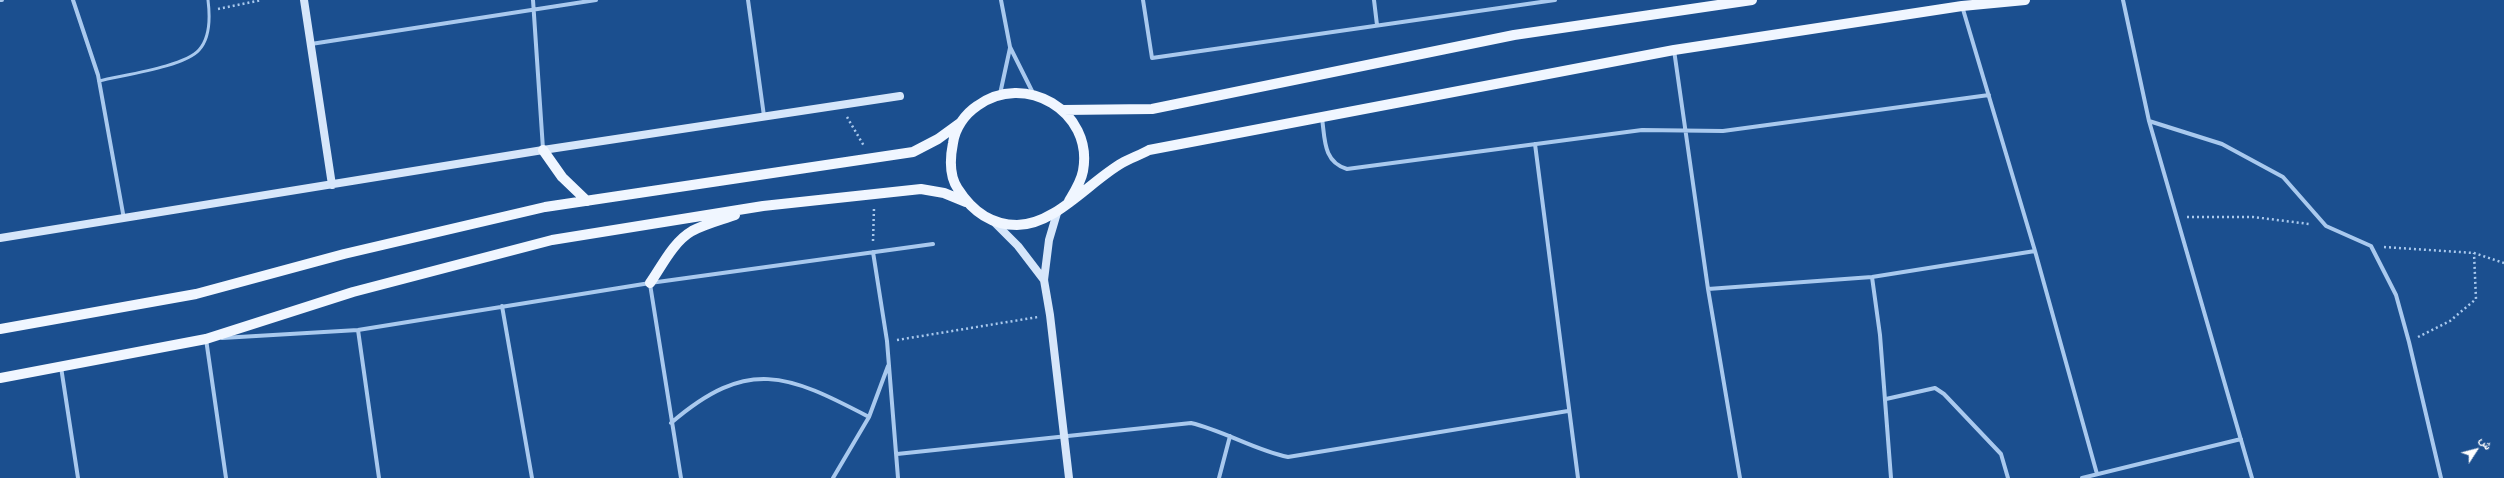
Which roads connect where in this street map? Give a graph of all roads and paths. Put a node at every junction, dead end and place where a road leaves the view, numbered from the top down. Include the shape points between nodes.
1 (73, 0) edge
2 (208, 0) edge
3 (262, 0) edge
4 (304, 0) edge
5 (533, 0) edge
6 (596, 0) edge
7 (748, 0) edge
8 (1001, 0) edge
9 (1143, 0) edge
10 (1374, 0) edge
11 (1519, 0) edge
12 (1555, 0) edge
13 (1752, 0) edge
14 (2025, 0) edge
15 (2123, 0) edge
16 (1520, 5) junction
17 (1962, 6) junction
18 (535, 9) junction
19 (210, 11) junction
20 (1377, 25) junction
21 (310, 44) junction
22 (1010, 47) junction
23 (1674, 50) junction
24 (99, 81) junction
25 (1000, 94) junction
26 (1033, 94) junction
27 (1989, 95) junction
28 (900, 96) dead end
29 (840, 105) junction
30 (1063, 110) junction
31 (764, 116) junction
32 (1322, 116) junction
33 (2149, 121) junction
34 (960, 123) junction
35 (1686, 131) junction
36 (1535, 144) junction
37 (543, 150) junction
38 (872, 158) junction
39 (332, 185) junction
40 (874, 195) junction
41 (587, 201) junction
42 (1069, 201) junction
43 (966, 202) junction
44 (763, 206) junction
45 (1057, 212) junction
46 (2178, 216) junction
47 (124, 219) junction
48 (993, 221) junction
49 (2326, 226) junction
50 (0, 238) edge
51 (933, 244) dead end
52 (2371, 246) junction
53 (2035, 251) junction
54 (873, 252) junction
55 (2474, 254) junction
56 (2504, 264) edge
57 (1872, 277) junction
58 (1044, 280) junction
59 (650, 283) junction
60 (1708, 289) junction
61 (502, 306) junction
62 (1050, 315) junction
63 (0, 328) edge
64 (358, 330) junction
65 (206, 339) junction
66 (887, 342) junction
67 (2409, 342) junction
68 (889, 364) junction
69 (61, 367) junction
70 (0, 378) edge
71 (1886, 399) junction
72 (1568, 411) junction
73 (869, 417) junction
74 (671, 424) junction
75 (1230, 436) junction
76 (1064, 437) junction
77 (2241, 440) junction
78 (897, 454) junction
79 (2097, 474) junction
80 (78, 478) edge
81 (226, 478) edge
82 (379, 478) edge
83 (532, 478) edge
84 (681, 478) edge
85 (832, 478) edge
86 (898, 478) edge
87 (1069, 478) edge
88 (1219, 478) edge
89 (1578, 478) edge
90 (1740, 478) edge
91 (1891, 478) edge
92 (2008, 478) edge
93 (2082, 478) edge
94 (2252, 478) edge
95 (2441, 478) edge

1 - 24 street
2 - 19 lane
3 - 19 path
4 - 21 street
5 - 18 street
6 - 18 street
7 - 31 street
8 - 22 street
9 - 20 street via 1152,58
10 - 20 street
11 - 16 street
12 - 16 street
13 - 30 main road via 1514,35 1152,109
14 - 17 main road
15 - 33 street
16 - 20 street
17 - 23 main road
17 - 27 street
18 - 21 street
18 - 37 street
19 - 24 lane via 208,32 199,50 181,62
21 - 39 street
22 - 25 street
22 - 26 street
23 - 32 main road
23 - 35 street
24 - 47 street
25 - 26 main road
25 - 34 main road via 984,100
26 - 30 main road via 1049,100
27 - 35 street via 1723,131
27 - 53 street
28 - 29 street
29 - 31 street
29 - 38 path
30 - 42 main road via 1076,127 1084,154 1083,171 1078,187
31 - 37 street
32 - 36 street via 1328,153 1335,164 1347,169
32 - 42 main road via 1149,150 1122,164
33 - 46 street
33 - 49 street via 2222,144 2283,177
34 - 38 main road via 938,139 913,152
34 - 43 main road via 950,155 957,187
35 - 36 street via 1657,129
35 - 60 street
36 - 72 street
37 - 39 street
37 - 41 main road via 562,177
38 - 41 main road
39 - 47 street
40 - 43 main road via 921,189 944,193
40 - 44 main road
40 - 54 path
41 - 63 main road via 545,207 344,254 196,294
42 - 45 main road
43 - 48 main road via 978,213
44 - 59 main road via 685,235
44 - 65 main road via 552,240 353,292
45 - 48 main road via 1042,221 1026,225
45 - 58 street via 1049,240
46 - 49 path via 2253,217
46 - 77 street
47 - 50 street
48 - 58 street via 1018,246
49 - 52 street
51 - 54 street
52 - 55 path
52 - 67 street via 2396,295
53 - 57 street
53 - 79 street
54 - 59 street
54 - 66 street
55 - 56 path
55 - 67 path via 2476,299 2450,321
57 - 60 street
57 - 71 street
58 - 62 street
59 - 61 street
59 - 74 street
60 - 90 street
61 - 64 street
61 - 83 street
62 - 66 path
62 - 76 street
64 - 65 street
64 - 82 street
65 - 69 main road
65 - 81 street
66 - 68 street
67 - 95 street
68 - 73 street
68 - 78 street
69 - 70 main road
69 - 80 street
71 - 91 street
71 - 92 street via 1935,388 1944,394 2001,454
72 - 75 street via 1288,457 1269,453
72 - 89 street
73 - 74 street via 807,386 778,379 752,380 729,385 699,401
73 - 85 street
74 - 84 street
75 - 76 street via 1210,427 1191,423
75 - 88 street
76 - 78 street
76 - 87 street
77 - 79 street
77 - 94 street
78 - 86 street
79 - 93 street

